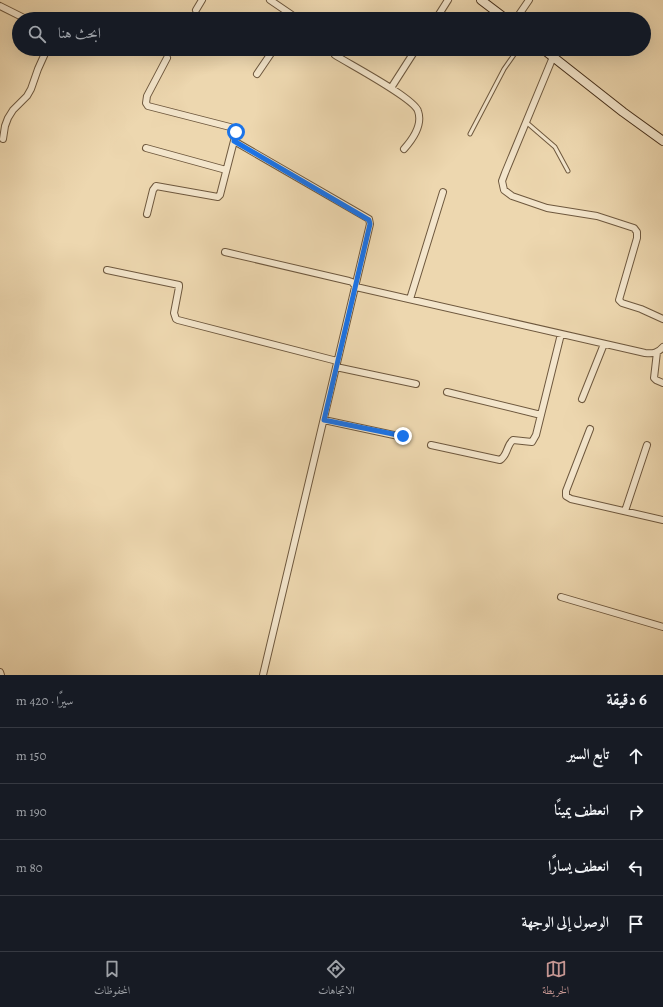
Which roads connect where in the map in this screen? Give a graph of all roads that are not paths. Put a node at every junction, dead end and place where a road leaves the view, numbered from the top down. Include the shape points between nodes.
1 (202, 0) edge
2 (271, 0) edge
3 (448, 0) edge
4 (481, 0) edge
5 (529, 0) edge
6 (0, 6) edge
7 (196, 10) dead end
8 (12, 12) edge
9 (288, 12) edge
10 (440, 12) edge
11 (497, 12) edge
12 (521, 12) edge
13 (44, 56) edge
14 (269, 56) edge
15 (337, 56) edge
16 (412, 56) edge
17 (513, 56) edge
18 (553, 57) joint
19 (167, 58) dead end
20 (257, 74) dead end
21 (391, 88) junction
22 (526, 122) junction
23 (470, 134) dead end
24 (3, 139) dead end
25 (234, 141) junction
26 (663, 141) edge
27 (146, 148) dead end
28 (404, 149) dead end
29 (226, 170) junction
30 (568, 170) dead end
31 (443, 192) dead end
32 (147, 214) dead end
33 (224, 252) dead end
34 (107, 270) dead end
35 (356, 287) junction
36 (410, 299) junction
37 (663, 319) edge
38 (561, 334) junction
39 (604, 344) junction
40 (663, 347) edge
41 (657, 352) junction
42 (337, 364) junction
43 (416, 384) dead end
44 (663, 384) edge
45 (447, 392) dead end
46 (582, 399) dead end
47 (541, 415) junction
48 (324, 420) junction
49 (590, 429) dead end
50 (403, 436) dead end
51 (431, 445) dead end
52 (647, 445) dead end
53 (625, 511) junction
54 (663, 520) edge
55 (561, 597) dead end
56 (663, 627) edge
57 (0, 672) edge
58 (1, 675) edge
59 (263, 675) edge

1 - 7 street
2 - 9 street
3 - 10 street
4 - 11 main road
5 - 12 street
6 - 8 street
13 - 24 street via 27,96 8,118
14 - 20 street
15 - 21 street
16 - 21 street
17 - 23 lane
18 - 22 street
18 - 26 main road
19 - 25 street via 147,96 148,106 233,128 236,132
21 - 28 street via 412,102 418,110 418,128
22 - 30 lane via 555,147
22 - 37 street via 503,177 504,190 512,196 547,208 597,216 634,228 637,238 619,300
25 - 29 street
25 - 35 street via 369,220
27 - 29 street
29 - 32 street via 218,197 156,186
31 - 36 street
33 - 35 street via 349,281
34 - 42 street via 179,286 174,313 178,320
35 - 36 street
35 - 42 street
36 - 38 street
38 - 39 street
38 - 47 street
39 - 41 street via 645,353
39 - 46 street
40 - 41 street
41 - 44 street via 654,378
42 - 43 street
42 - 48 street
45 - 47 street
47 - 51 street via 534,440 513,440 500,460
48 - 50 street
48 - 59 street
49 - 53 street via 566,496
52 - 53 street
53 - 54 street
55 - 56 street
57 - 58 street

